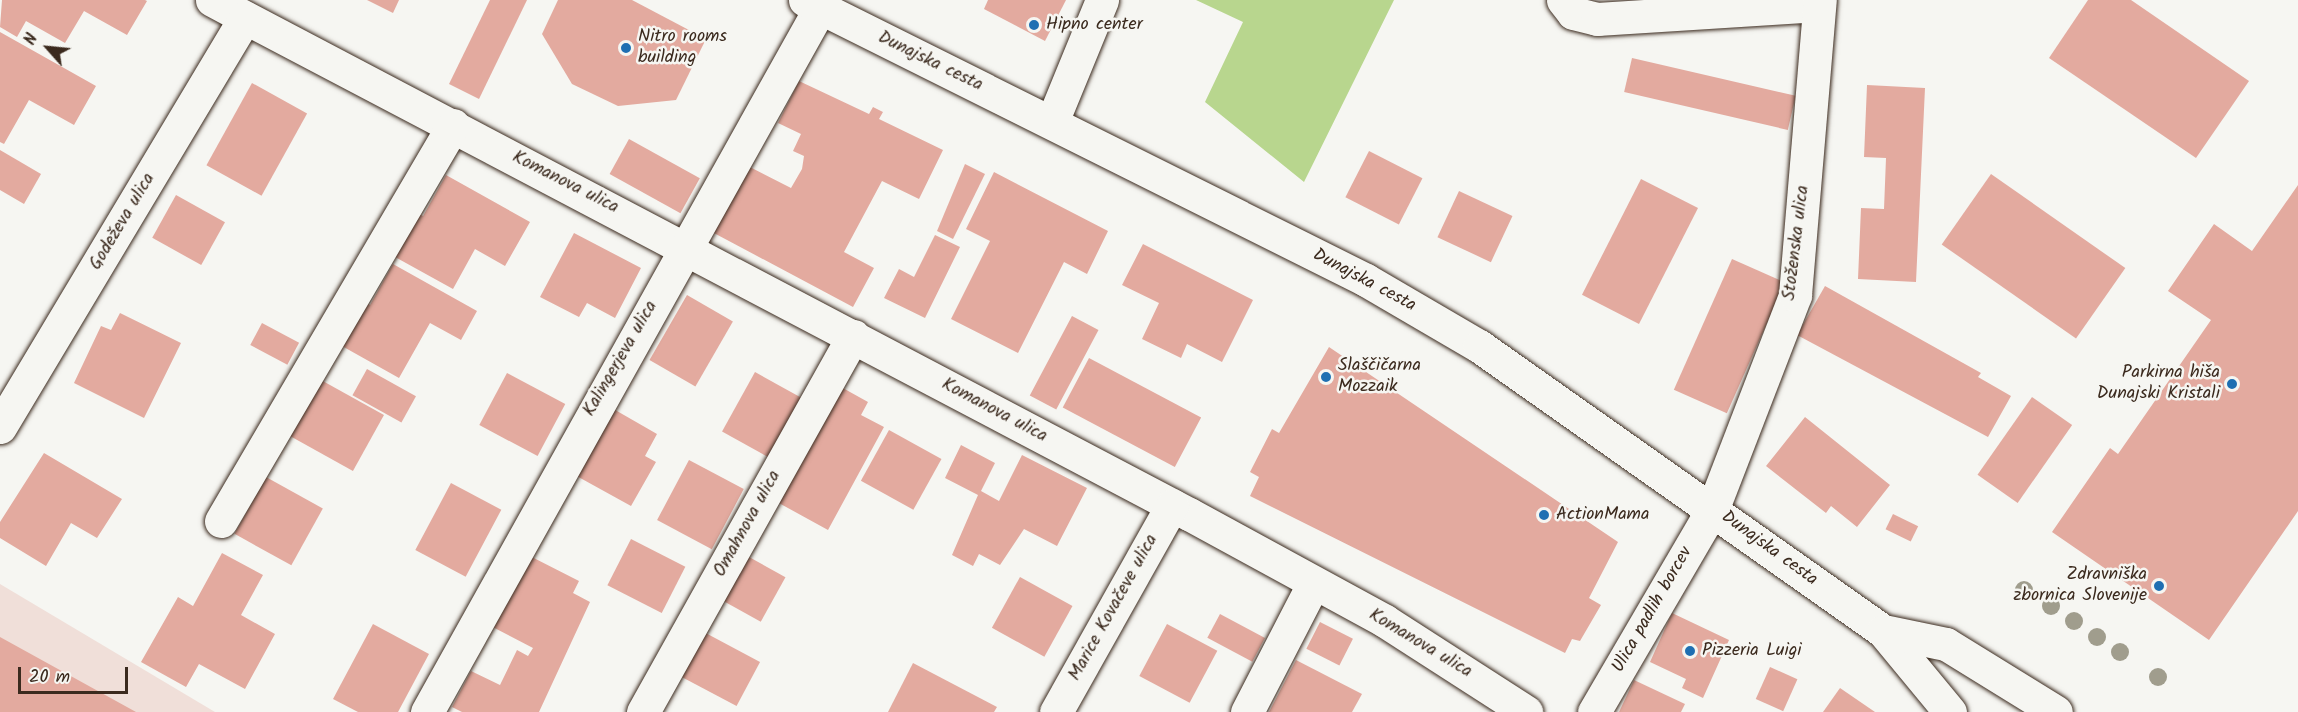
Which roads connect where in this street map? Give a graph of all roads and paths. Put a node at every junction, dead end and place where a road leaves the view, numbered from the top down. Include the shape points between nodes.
1 (212, 0) edge
2 (1102, 0) edge
3 (1563, 0) edge
4 (1819, 3) edge
5 (812, 4) edge
6 (245, 18) junction
7 (1052, 122) junction
8 (453, 125) junction
9 (686, 245) junction
10 (853, 336) junction
11 (0, 427) edge
12 (1172, 505) junction
13 (1713, 508) junction
14 (221, 521) dead end
15 (1313, 584) junction
16 (1883, 631) junction
17 (427, 712) edge
18 (643, 712) edge
19 (1056, 712) edge
20 (1247, 712) edge
21 (1526, 712) edge
22 (1594, 712) edge
23 (1950, 712) edge
24 (2056, 712) edge

1 - 6 street, Komanova ulica
2 - 7 street
3 - 4 street via 1573,13 1597,19
4 - 13 street, Stoženska ulica via 1795,295
5 - 7 street, Dunajska cesta
5 - 9 street, Kalingerjeva ulica
6 - 8 street, Komanova ulica
6 - 11 street, Godeževa ulica
7 - 13 street, Dunajska cesta via 1366,280 1479,346
8 - 9 street, Komanova ulica
8 - 14 street
9 - 10 street, Komanova ulica
9 - 17 street, Kalingerjeva ulica
10 - 12 street, Komanova ulica
10 - 18 street, Omahnova ulica
12 - 15 street, Komanova ulica
12 - 19 street, Marice Kovačeve ulica
13 - 16 street, Dunajska cesta
13 - 22 street, Ulica padlih borcev
15 - 20 street
15 - 21 street, Komanova ulica via 1385,621
16 - 23 street, Dunajska cesta
16 - 24 street, Dunajska cesta via 1946,644

